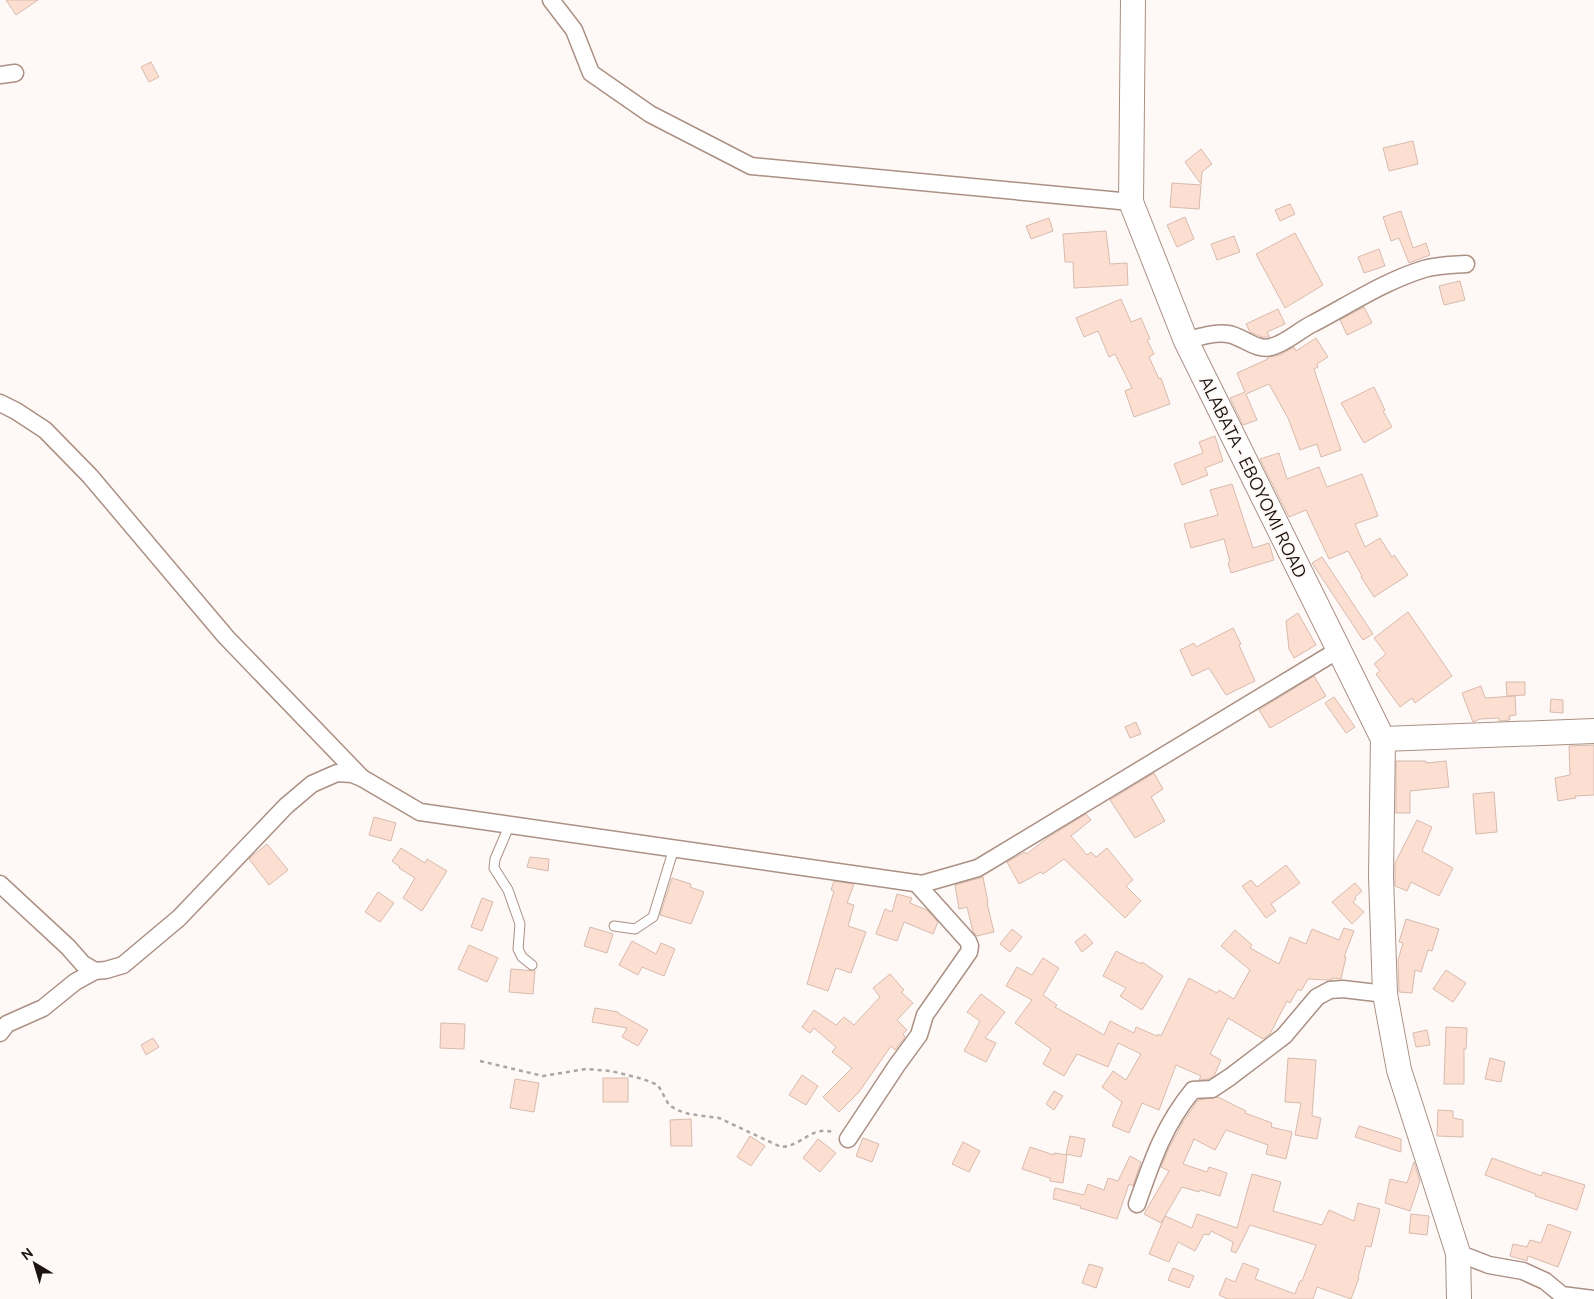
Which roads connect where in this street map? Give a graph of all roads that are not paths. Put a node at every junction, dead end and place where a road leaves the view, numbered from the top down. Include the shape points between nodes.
1 (551, 0) edge
2 (1133, 0) edge
3 (1131, 202) junction
4 (1466, 264) dead end
5 (1186, 341) junction
6 (0, 403) edge
7 (1340, 649) junction
8 (1594, 731) edge
9 (1383, 739) junction
10 (362, 778) junction
11 (510, 824) junction
12 (674, 848) junction
13 (916, 883) junction
14 (0, 884) edge
15 (614, 926) dead end
16 (532, 965) dead end
17 (95, 971) junction
18 (1385, 994) junction
19 (0, 1033) edge
20 (848, 1138) dead end
21 (1137, 1204) dead end
22 (1458, 1253) junction
23 (1459, 1299) edge
24 (1594, 1299) edge

1 - 3 street via 574,30 591,73 650,114 751,166
2 - 3 main road, ALABATA - EBOYOMI ROAD
3 - 5 main road, ALABATA - EBOYOMI ROAD
4 - 5 street via 1426,269 1396,279 1268,348 1227,333
5 - 7 main road, ALABATA - EBOYOMI ROAD
6 - 10 street via 45,430 90,476 226,637
7 - 9 main road, ALABATA - EBOYOMI ROAD
7 - 13 street via 978,868
8 - 9 main road
9 - 18 main road via 1380,876
10 - 11 street via 420,812
10 - 17 street via 337,773 312,784 286,806 179,918 123,965
11 - 12 street
11 - 16 lane via 494,868 508,890 520,924 518,948 522,957
12 - 13 street
12 - 15 lane via 653,917 635,929
13 - 20 street via 968,941 969,952 925,1015 919,1035
14 - 17 street via 83,964
17 - 19 street via 75,982 43,1008 7,1024
18 - 21 street via 1330,990 1317,997 1284,1036 1230,1078 1212,1089 1194,1090 1178,1108 1165,1131
18 - 22 main road via 1399,1070
22 - 23 main road
22 - 24 street via 1489,1265 1523,1271 1545,1281 1562,1295

